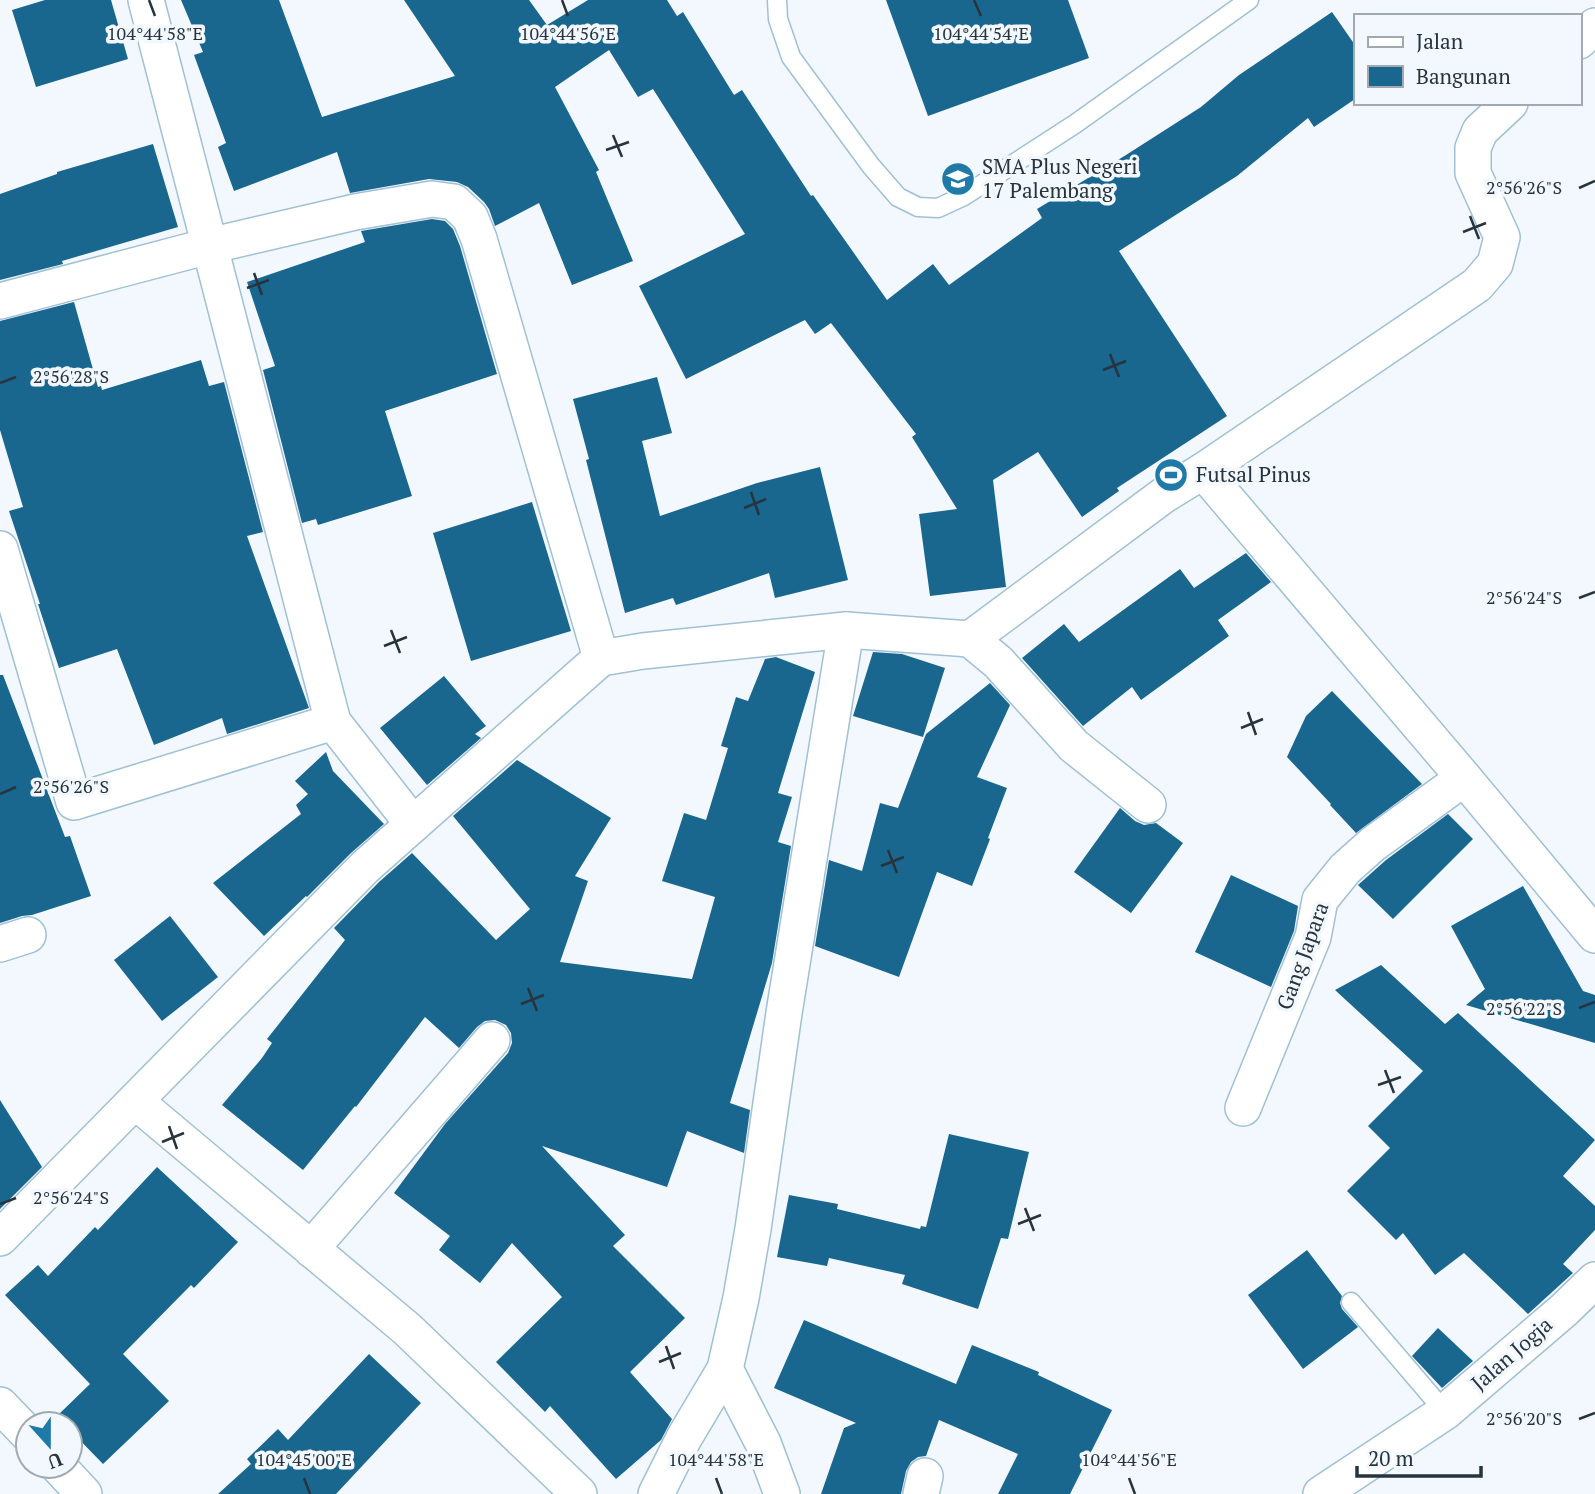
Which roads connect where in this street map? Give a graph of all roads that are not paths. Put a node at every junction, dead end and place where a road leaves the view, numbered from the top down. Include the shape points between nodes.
1 (146, 0) edge
2 (777, 0) edge
3 (1243, 1) edge
4 (1595, 26) edge
5 (1581, 39) edge
6 (1508, 105) edge
7 (209, 246) junction
8 (0, 301) edge
9 (1203, 471) junction
10 (0, 549) edge
11 (846, 630) junction
12 (970, 639) junction
13 (601, 659) junction
14 (333, 722) junction
15 (1464, 778) junction
16 (1148, 805) dead end
17 (414, 824) junction
18 (1595, 935) edge
19 (492, 1040) dead end
20 (135, 1101) junction
21 (1242, 1108) dead end
22 (0, 1238) edge
23 (312, 1250) junction
24 (1595, 1280) edge
25 (1351, 1302) dead end
26 (725, 1369) junction
27 (0, 1405) edge
28 (1445, 1412) junction
29 (14, 1420) edge
30 (71, 1480) edge
31 (1332, 1491) edge
32 (84, 1494) edge
33 (579, 1494) edge
34 (656, 1494) edge
35 (782, 1494) edge

1 - 7 street
2 - 3 lane via 778,19 791,57 871,166 898,197 918,207 938,208 1075,124
4 - 5 street
6 - 9 street via 1480,131 1473,148 1473,173 1502,237 1495,264 1477,285
7 - 8 street
7 - 13 street via 432,199 454,202 470,217
7 - 14 street
9 - 12 street
9 - 15 street
10 - 14 street via 74,802
11 - 12 street
11 - 13 street
11 - 26 street via 753,1229
12 - 16 street via 998,662 1074,746
13 - 17 street
14 - 17 street
15 - 18 street
15 - 21 street, Gang Japara via 1373,844 1320,900 1313,937
17 - 20 street via 365,867
19 - 23 street
20 - 22 street
20 - 23 street
23 - 33 street via 407,1329
24 - 28 street, Jalan Jogja
25 - 28 lane
26 - 34 street
26 - 35 street via 763,1443
27 - 29 street
28 - 31 street, Jalan Jogja
30 - 32 street

